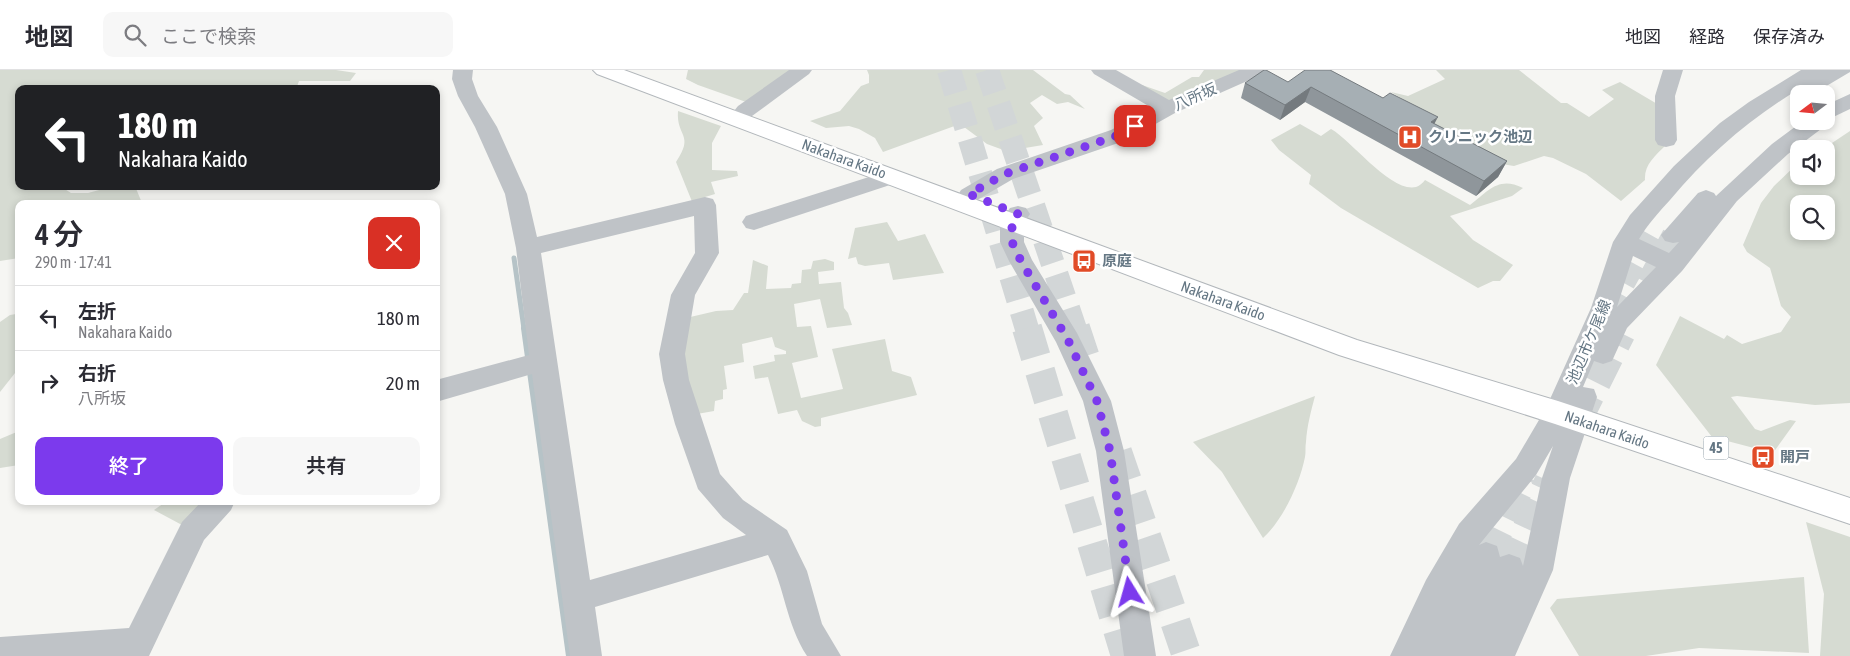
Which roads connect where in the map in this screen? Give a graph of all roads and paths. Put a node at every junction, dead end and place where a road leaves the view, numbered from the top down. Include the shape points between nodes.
1 (463, 70) edge
2 (604, 70) edge
3 (645, 70) edge
4 (802, 70) edge
5 (1101, 70) edge
6 (1256, 70) edge
7 (1673, 70) edge
8 (1815, 70) edge
9 (1841, 70) edge
10 (1850, 83) edge
11 (1835, 90) edge
12 (1850, 100) edge
13 (1168, 108) junction
14 (1835, 109) edge
15 (745, 111) junction
16 (1790, 121) edge
17 (1805, 130) edge
18 (1666, 140) dead end
19 (891, 177) junction
20 (969, 194) junction
21 (1015, 218) junction
22 (754, 222) dead end
23 (1664, 232) joint
24 (1625, 242) junction
25 (528, 248) junction
26 (1673, 265) junction
27 (542, 361) junction
28 (440, 390) edge
29 (1570, 409) junction
30 (1850, 493) edge
31 (217, 505) edge
32 (1850, 511) edge
33 (776, 540) junction
34 (1501, 557) junction
35 (578, 598) junction
36 (135, 650) edge
37 (0, 652) edge
38 (586, 656) edge
39 (825, 656) edge
40 (1140, 656) edge
41 (1406, 656) edge
42 (1438, 656) edge
43 (1469, 656) edge
44 (1499, 656) edge

1 - 25 street via 462,79 468,96 486,127 516,194
2 - 19 main road, Nakahara Kaido / 45
3 - 15 main road, Nakahara Kaido / 45
4 - 15 street
5 - 13 street
6 - 13 street, 八所坂
7 - 18 street via 1665,96
8 - 24 street, 池辺市ケ尾線 via 1728,128 1656,199
9 - 23 street via 1804,90 1746,132 1689,185
10 - 11 street
12 - 14 street
13 - 20 street, 八所坂 via 1119,135 1005,174
15 - 20 main road, Nakahara Kaido / 45
16 - 23 street via 1759,144
17 - 26 street, 池辺市ケ尾線 via 1729,196
19 - 21 main road, Nakahara Kaido / 45
19 - 22 street
20 - 21 main road, Nakahara Kaido / 45
21 - 29 main road, Nakahara Kaido / 45 via 1349,348
21 - 40 street via 1012,242 1068,340 1097,401 1110,451
24 - 26 street
24 - 29 street, 池辺市ケ尾線
25 - 27 street
25 - 33 street via 705,205 707,253 683,295 672,354 676,380 708,480 733,509
26 - 29 street, 池辺市ケ尾線 via 1617,323
27 - 28 street
27 - 35 street
29 - 30 main road, Nakahara Kaido / 45
29 - 32 main road, Nakahara Kaido / 45
29 - 34 street, 池辺市ケ尾線 via 1526,467
29 - 34 street, 池辺市ケ尾線 via 1556,478
31 - 36 street via 193,531
33 - 35 street
33 - 39 street via 792,571 808,630
34 - 41 street, 池辺市ケ尾線 via 1437,590
34 - 42 street, 池辺市ケ尾線
34 - 43 street, 池辺市ケ尾線
34 - 44 street, 池辺市ケ尾線
35 - 38 street
36 - 37 street

